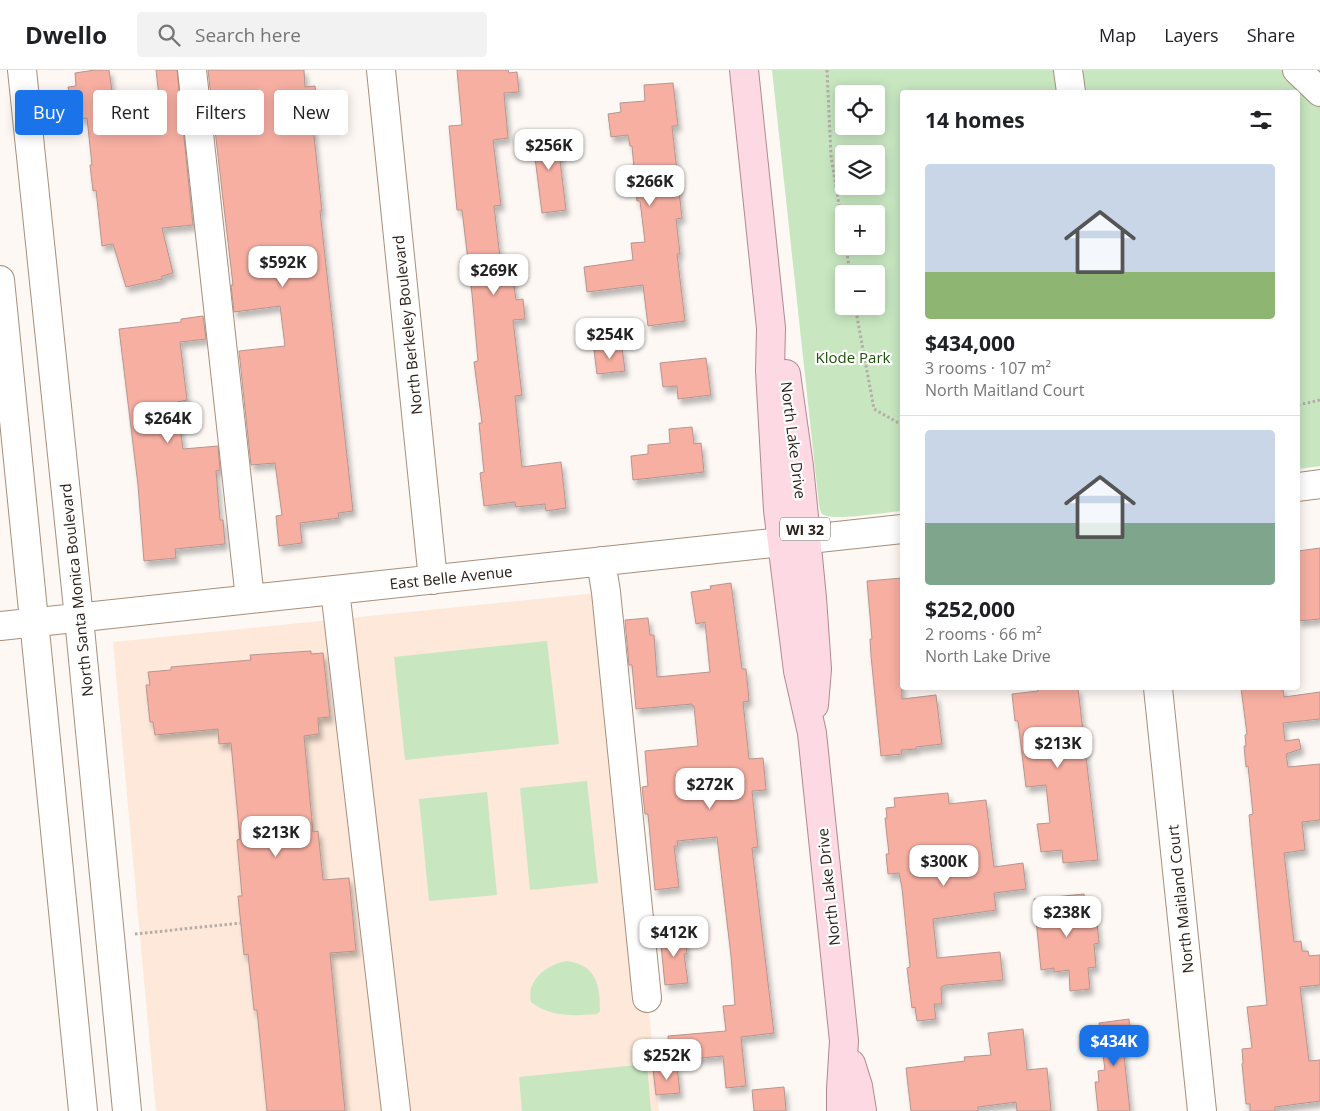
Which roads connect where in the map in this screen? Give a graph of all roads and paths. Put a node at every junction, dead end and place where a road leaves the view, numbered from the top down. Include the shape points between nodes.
1 (22, 70) edge
2 (192, 70) edge
3 (381, 70) edge
4 (744, 70) edge
5 (827, 70) edge
6 (1068, 70) edge
7 (1297, 70) edge
8 (1070, 90) edge
9 (1320, 92) edge
10 (839, 205) edge
11 (0, 280) edge
12 (857, 315) edge
13 (1320, 400) edge
14 (1300, 405) edge
15 (900, 424) edge
16 (1320, 484) edge
17 (1300, 487) edge
18 (900, 529) edge
19 (794, 541) junction
20 (601, 561) junction
21 (432, 580) junction
22 (335, 590) junction
23 (250, 599) junction
24 (79, 618) junction
25 (33, 622) junction
26 (0, 626) edge
27 (1158, 690) edge
28 (241, 923) dead end
29 (132, 934) dead end
30 (647, 998) dead end
31 (844, 1041) junction
32 (83, 1111) edge
33 (127, 1111) edge
34 (396, 1111) edge
35 (841, 1111) edge
36 (862, 1111) edge
37 (1202, 1111) edge

1 - 24 street, North Santa Monica Boulevard
2 - 23 street
3 - 21 street, North Berkeley Boulevard
4 - 19 main road, North Lake Drive / WI 32 via 771,328 770,372 778,510
5 - 10 path via 831,156
6 - 8 street
7 - 9 street
11 - 25 street
12 - 15 path via 874,409
13 - 14 path
16 - 17 street
18 - 19 street, East Belle Avenue
19 - 20 street, East Belle Avenue
19 - 31 main road, North Lake Drive / WI 32 via 798,671 812,733
20 - 21 street, East Belle Avenue
20 - 30 street
21 - 22 street, East Belle Avenue
22 - 23 street, East Belle Avenue
22 - 34 street
23 - 24 street, East Belle Avenue
24 - 25 street, East Belle Avenue
24 - 33 street, North Santa Monica Boulevard
25 - 26 street, East Belle Avenue
25 - 32 street
27 - 37 street, North Maitland Court
28 - 29 path
31 - 35 main road, North Lake Drive / WI 32
31 - 36 main road, North Lake Drive / WI 32

